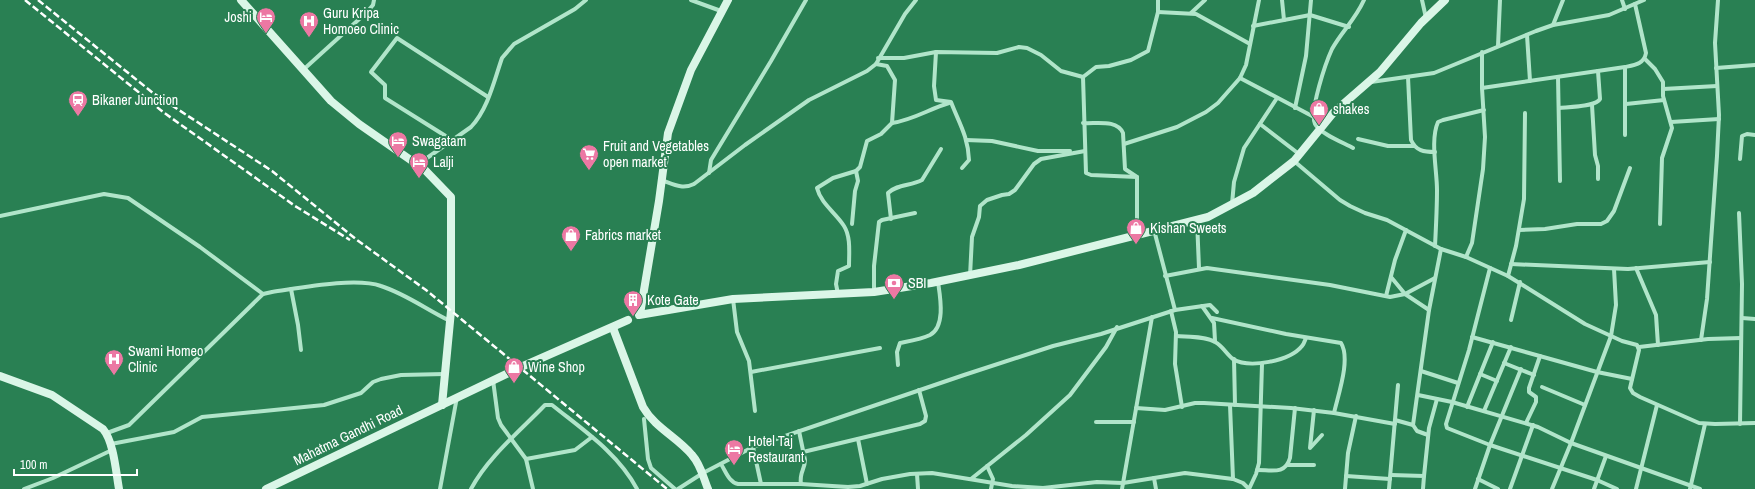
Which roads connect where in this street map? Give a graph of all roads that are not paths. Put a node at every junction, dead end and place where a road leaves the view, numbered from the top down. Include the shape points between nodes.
1 (241, 0) edge
2 (374, 0) edge
3 (586, 0) edge
4 (691, 0) edge
5 (728, 0) edge
6 (806, 0) edge
7 (916, 0) edge
8 (1158, 0) edge
9 (1205, 0) edge
10 (1259, 0) edge
11 (1282, 0) edge
12 (1311, 0) edge
13 (1364, 0) edge
14 (1422, 0) edge
15 (1445, 0) edge
16 (1500, 0) edge
17 (1563, 0) edge
18 (1622, 0) edge
19 (1644, 0) edge
20 (1718, 0) edge
21 (1635, 4) junction
22 (1625, 9) junction
23 (721, 11) junction
24 (1158, 12) junction
25 (1191, 13) junction
26 (1310, 15) junction
27 (1426, 18) junction
28 (1284, 20) junction
29 (1553, 25) junction
30 (1253, 26) junction
31 (1349, 27) junction
32 (1527, 35) junction
33 (1250, 44) junction
34 (1498, 46) junction
35 (936, 52) junction
36 (1482, 52) junction
37 (878, 58) junction
38 (1645, 59) junction
39 (876, 64) junction
40 (1755, 65) edge
41 (1625, 67) junction
42 (1716, 68) junction
43 (303, 70) junction
44 (1598, 71) junction
45 (1083, 77) junction
46 (1408, 77) junction
47 (1558, 77) junction
48 (1240, 78) junction
49 (1530, 81) junction
50 (1370, 82) junction
51 (1717, 86) junction
52 (1482, 88) junction
53 (1663, 88) junction
54 (488, 98) junction
55 (1277, 98) junction
56 (1664, 100) junction
57 (952, 102) junction
58 (1626, 104) junction
59 (1592, 105) junction
60 (1295, 108) junction
61 (1559, 108) junction
62 (1484, 110) junction
63 (1525, 113) dead end
64 (1314, 117) junction
65 (1718, 119) junction
66 (1671, 122) junction
67 (892, 123) junction
68 (1083, 123) junction
69 (1260, 124) junction
70 (1319, 130) junction
71 (1625, 135) dead end
72 (1755, 135) edge
73 (1358, 139) dead end
74 (452, 140) junction
75 (966, 140) junction
76 (1124, 144) junction
77 (1414, 146) junction
78 (1353, 148) dead end
79 (941, 149) dead end
80 (1085, 151) junction
81 (1435, 152) junction
82 (1299, 154) junction
83 (1740, 159) dead end
84 (1294, 161) junction
85 (417, 165) junction
86 (962, 168) dead end
87 (1630, 168) dead end
88 (856, 171) junction
89 (710, 173) junction
90 (1137, 177) junction
91 (1598, 178) dead end
92 (661, 180) junction
93 (1560, 181) dead end
94 (1232, 204) junction
95 (915, 213) dead end
96 (1739, 213) dead end
97 (0, 216) edge
98 (890, 219) junction
99 (1197, 220) junction
100 (852, 224) dead end
101 (1660, 224) dead end
102 (1154, 230) junction
103 (1406, 230) junction
104 (1519, 230) junction
105 (1137, 234) junction
106 (1435, 246) junction
107 (1441, 249) junction
108 (1466, 257) junction
109 (1710, 262) junction
110 (1511, 264) junction
111 (1199, 268) junction
112 (1490, 268) junction
113 (1636, 268) junction
114 (1614, 269) junction
115 (970, 276) junction
116 (1165, 276) junction
117 (1508, 276) junction
118 (1391, 277) junction
119 (1435, 278) junction
120 (938, 282) junction
121 (1520, 282) junction
122 (291, 289) junction
123 (874, 292) junction
124 (264, 294) junction
125 (838, 294) junction
126 (1405, 294) junction
127 (1386, 296) junction
128 (733, 299) junction
129 (1202, 306) junction
130 (1429, 310) junction
131 (1173, 311) junction
132 (1216, 312) dead end
133 (1152, 317) junction
134 (1212, 318) junction
135 (1742, 318) junction
136 (1755, 319) edge
137 (628, 320) dead end
138 (1511, 320) dead end
139 (450, 321) junction
140 (1117, 327) junction
141 (613, 328) junction
142 (1176, 336) junction
143 (1611, 336) junction
144 (1472, 337) junction
145 (1306, 338) junction
146 (1741, 338) junction
147 (1701, 340) junction
148 (1215, 341) junction
149 (1493, 342) junction
150 (1658, 345) junction
151 (1511, 347) junction
152 (1639, 347) junction
153 (880, 348) dead end
154 (300, 350) dead end
155 (1540, 356) junction
156 (1234, 359) junction
157 (1504, 363) junction
158 (1262, 364) junction
159 (898, 365) dead end
160 (1521, 370) junction
161 (1421, 371) junction
162 (751, 372) junction
163 (1597, 372) junction
164 (444, 374) junction
165 (1480, 374) junction
166 (1534, 375) junction
167 (0, 376) edge
168 (493, 380) junction
169 (1632, 380) junction
170 (1496, 381) junction
171 (1458, 383) junction
172 (1398, 386) dead end
173 (1542, 387) dead end
174 (919, 390) junction
175 (1418, 395) junction
176 (458, 397) junction
177 (1437, 399) junction
178 (1452, 402) junction
179 (442, 404) junction
180 (1230, 405) junction
181 (1235, 405) junction
182 (1585, 405) junction
183 (1658, 405) junction
184 (1182, 406) junction
185 (1262, 406) junction
186 (1467, 407) junction
187 (1136, 408) junction
188 (1295, 408) junction
189 (1314, 410) junction
190 (755, 411) dead end
191 (1484, 411) junction
192 (1334, 413) junction
193 (1356, 416) junction
194 (1502, 416) junction
195 (644, 419) dead end
196 (1096, 422) dead end
197 (1134, 422) junction
198 (1395, 422) junction
199 (1526, 423) junction
200 (1755, 423) edge
201 (1705, 424) junction
202 (1740, 424) junction
203 (1414, 425) junction
204 (1533, 426) junction
205 (799, 431) junction
206 (107, 433) junction
207 (1322, 435) dead end
208 (1428, 435) junction
209 (592, 437) junction
210 (858, 439) junction
211 (511, 440) junction
212 (1571, 443) junction
213 (1490, 446) junction
214 (111, 447) junction
215 (753, 447) junction
216 (803, 452) junction
217 (1522, 456) junction
218 (1606, 456) junction
219 (526, 459) junction
220 (721, 464) junction
221 (1288, 465) junction
222 (1314, 465) dead end
223 (987, 466) junction
224 (1559, 469) junction
225 (1642, 469) junction
226 (1257, 470) junction
227 (703, 473) junction
228 (917, 474) junction
229 (1346, 476) junction
230 (1424, 476) junction
231 (1390, 477) junction
232 (1154, 478) junction
233 (971, 479) junction
234 (1233, 479) junction
235 (1478, 479) junction
236 (1597, 480) junction
237 (992, 482) junction
238 (1123, 483) junction
239 (761, 484) junction
240 (773, 484) junction
241 (788, 484) junction
242 (801, 484) junction
243 (868, 484) junction
244 (1066, 487) edge
245 (1690, 487) edge
246 (848, 488) edge
247 (24, 489) edge
248 (119, 489) edge
249 (266, 489) edge
250 (440, 489) edge
251 (471, 489) edge
252 (533, 489) edge
253 (637, 489) edge
254 (676, 489) edge
255 (708, 489) edge
256 (772, 489) edge
257 (788, 489) edge
258 (918, 489) edge
259 (991, 489) edge
260 (1122, 489) edge
261 (1156, 489) edge
262 (1345, 489) edge
263 (1389, 489) edge
264 (1423, 489) edge
265 (1475, 489) edge
266 (1498, 489) edge
267 (1510, 489) edge
268 (1552, 489) edge
269 (1594, 489) edge
270 (1617, 489) edge
271 (1636, 489) edge
272 (1700, 489) edge

1 - 43 street
2 - 43 street via 373,6 367,12
3 - 54 street via 507,50
4 - 23 street
5 - 23 street
6 - 89 street via 711,160
7 - 37 street
8 - 24 street
9 - 25 street
10 - 30 street
11 - 28 street
12 - 26 street
13 - 31 street
14 - 27 street
15 - 27 street
16 - 34 street
17 - 29 street
18 - 22 street
19 - 21 street
20 - 42 street
21 - 22 street
21 - 38 street via 1646,53
22 - 29 street via 1609,15
23 - 92 street via 691,70 668,133
24 - 25 street
24 - 45 street via 1148,51 1131,60 1096,67
25 - 33 street via 1202,16
26 - 28 street
26 - 31 street
26 - 60 street via 1306,56
27 - 50 street
28 - 30 street
29 - 32 street
30 - 33 street
31 - 64 street via 1332,50 1314,106
32 - 34 street
32 - 49 street
33 - 48 street via 1246,65
34 - 36 street
35 - 37 street via 904,58
35 - 45 street via 997,53 1013,48 1027,48 1062,70
35 - 57 street via 936,100
36 - 46 street via 1434,73
36 - 52 street
37 - 39 street
38 - 41 street
38 - 53 street via 1660,76
39 - 67 street via 887,66 895,80
39 - 89 street via 809,100
40 - 42 street
41 - 44 street
41 - 58 street
42 - 51 street
43 - 85 street via 330,101
44 - 47 street
44 - 59 street via 1600,99
45 - 68 street
46 - 50 street
46 - 77 street via 1409,119
47 - 49 street
47 - 61 street
48 - 55 street
48 - 76 street via 1218,103 1206,112 1177,127
49 - 52 street
50 - 70 street via 1334,112
51 - 53 street
51 - 65 street
52 - 62 street
53 - 56 street
54 - 74 street via 477,121
54 - 74 street via 397,38 372,72 385,85 385,98
55 - 60 street
55 - 69 street
56 - 58 street
56 - 66 street
57 - 67 street via 937,106 910,120
57 - 75 street
58 - 71 street
59 - 61 street
59 - 91 street
60 - 64 street
61 - 93 street
62 - 81 street via 1438,122
62 - 108 street via 1483,169 1472,243
63 - 104 street via 1524,199
64 - 70 street via 1314,124
65 - 66 street
65 - 109 street
66 - 101 street via 1671,132 1662,158
67 - 88 street via 881,134 867,141 860,167
68 - 76 street via 1115,125 1121,128
68 - 80 street
69 - 82 street
69 - 94 street via 1244,148 1234,182
70 - 78 street
70 - 82 street
72 - 83 street via 1742,136
73 - 77 street via 1388,146
74 - 85 street
75 - 80 street via 992,141 1038,151
75 - 86 street via 969,160
76 - 90 street via 1126,169
77 - 81 street via 1419,150
79 - 98 street via 922,180 898,187 888,193
80 - 90 street via 1086,173 1090,175
80 - 115 street via 1041,159 1034,164 1015,190 987,200 980,206 972,237
81 - 106 street
82 - 84 street
84 - 94 street via 1253,194
84 - 103 street via 1340,200 1365,214 1387,220
85 - 139 street via 450,197
87 - 104 street via 1614,211 1601,224
88 - 100 street via 858,181
88 - 125 street via 833,178 817,188 828,209 847,232 850,247 849,266 836,274
89 - 92 street via 688,187 679,187
90 - 105 street
92 - 128 street via 639,314
94 - 99 street
95 - 98 street
96 - 135 street
97 - 124 street via 104,194 128,198
98 - 123 street via 882,220 878,225
99 - 102 street
99 - 111 street
102 - 105 street
102 - 116 street
103 - 106 street
103 - 118 street
104 - 110 street
105 - 115 street
106 - 107 street
107 - 108 street
107 - 119 street
108 - 112 street
109 - 113 street
109 - 147 street
110 - 114 street
110 - 117 street
111 - 116 street
111 - 127 street via 1330,285
112 - 117 street
112 - 144 street
113 - 114 street
113 - 150 street via 1656,315
114 - 143 street via 1616,305
115 - 120 street
116 - 131 street
117 - 121 street
118 - 126 street
118 - 127 street
119 - 126 street
119 - 130 street
120 - 123 street
120 - 159 street via 942,307 935,330 931,335 900,343 896,352
121 - 138 street
121 - 143 street via 1585,324
122 - 124 street
122 - 139 street via 367,283 381,286
122 - 154 street
123 - 125 street
124 - 206 street via 129,425
125 - 128 street
126 - 127 street
126 - 130 street
128 - 162 street via 737,332
129 - 131 street
129 - 132 street via 1210,305
129 - 134 street
130 - 161 street
131 - 133 street
131 - 142 street
133 - 140 street
133 - 187 street
134 - 145 street
134 - 148 street
135 - 136 street
135 - 146 street
137 - 141 street, Mahatma Gandhi Road
139 - 164 street
140 - 174 street
140 - 223 street via 1106,347 1070,395
141 - 168 street, Mahatma Gandhi Road
141 - 227 street via 649,418 692,455
142 - 148 street
142 - 184 street via 1175,364
143 - 152 street via 1635,343
143 - 163 street
144 - 149 street
144 - 171 street
145 - 158 street via 1298,350
145 - 192 street via 1337,342 1343,346 1344,367
146 - 147 street
146 - 202 street
147 - 150 street
148 - 156 street
149 - 151 street
149 - 165 street
150 - 152 street
151 - 155 street
151 - 157 street
152 - 169 street
153 - 162 street
155 - 163 street
155 - 166 street
156 - 158 street
156 - 181 street
157 - 160 street
157 - 170 street
158 - 185 street
160 - 166 street
160 - 194 street
161 - 171 street
161 - 175 street
162 - 190 street
163 - 169 street
163 - 182 street
164 - 179 street
164 - 214 street via 401,375 381,379 373,382 361,393 324,405 202,417 174,432
165 - 170 street
165 - 186 street
166 - 199 street via 1529,392 1536,397 1536,402
167 - 206 street via 52,395
168 - 176 street, Mahatma Gandhi Road
168 - 211 street via 498,418
169 - 183 street via 1632,393
170 - 191 street
171 - 178 street
172 - 198 street
173 - 182 street
174 - 205 street
174 - 210 street via 925,421
175 - 177 street
175 - 203 street
176 - 179 street, Mahatma Gandhi Road
176 - 250 street
177 - 178 street
177 - 208 street
178 - 186 street
178 - 213 street via 1447,428
179 - 249 street, Mahatma Gandhi Road
180 - 181 street
180 - 184 street via 1195,403
180 - 234 street
181 - 185 street
182 - 212 street
183 - 201 street via 1692,421
183 - 225 street
184 - 187 street via 1166,410
185 - 188 street
185 - 226 street
186 - 191 street
187 - 197 street
188 - 189 street
188 - 221 street
189 - 192 street
189 - 207 street via 1310,448
191 - 194 street
192 - 193 street
193 - 198 street
193 - 229 street
194 - 199 street
194 - 213 street
195 - 254 street via 651,468
196 - 197 street
197 - 238 street
198 - 203 street
198 - 231 street
199 - 204 street
200 - 202 street
201 - 202 street
201 - 245 street
203 - 208 street via 1417,431
204 - 212 street
204 - 217 street
205 - 215 street
205 - 216 street
206 - 214 street
208 - 230 street
209 - 211 street via 548,404
209 - 219 street via 575,450
209 - 253 street via 620,462
210 - 216 street
210 - 243 street
211 - 219 street
211 - 251 street via 484,469
212 - 218 street
212 - 224 street
213 - 217 street
213 - 235 street
214 - 247 street via 53,478
214 - 248 street
215 - 220 street
215 - 239 street
216 - 242 street via 805,464 800,472
217 - 224 street
217 - 267 street
218 - 225 street
218 - 236 street
219 - 252 street
220 - 227 street
220 - 239 street via 733,483
221 - 222 street
221 - 226 street via 1278,470
223 - 233 street
223 - 237 street
224 - 236 street
224 - 268 street
225 - 245 street
225 - 271 street
226 - 234 street via 1249,489
227 - 254 street
227 - 255 street
228 - 233 street via 932,473
228 - 243 street via 882,478
228 - 258 street
229 - 231 street
229 - 262 street
230 - 231 street
230 - 264 street
231 - 263 street
232 - 234 street via 1185,473
232 - 238 street
232 - 261 street
233 - 237 street
235 - 265 street
235 - 266 street
236 - 269 street
236 - 270 street
237 - 244 street via 1043,488
237 - 259 street
238 - 244 street via 1097,482
238 - 260 street
239 - 240 street
240 - 241 street
240 - 256 street
241 - 242 street
241 - 257 street
242 - 246 street
243 - 246 street
245 - 272 street

